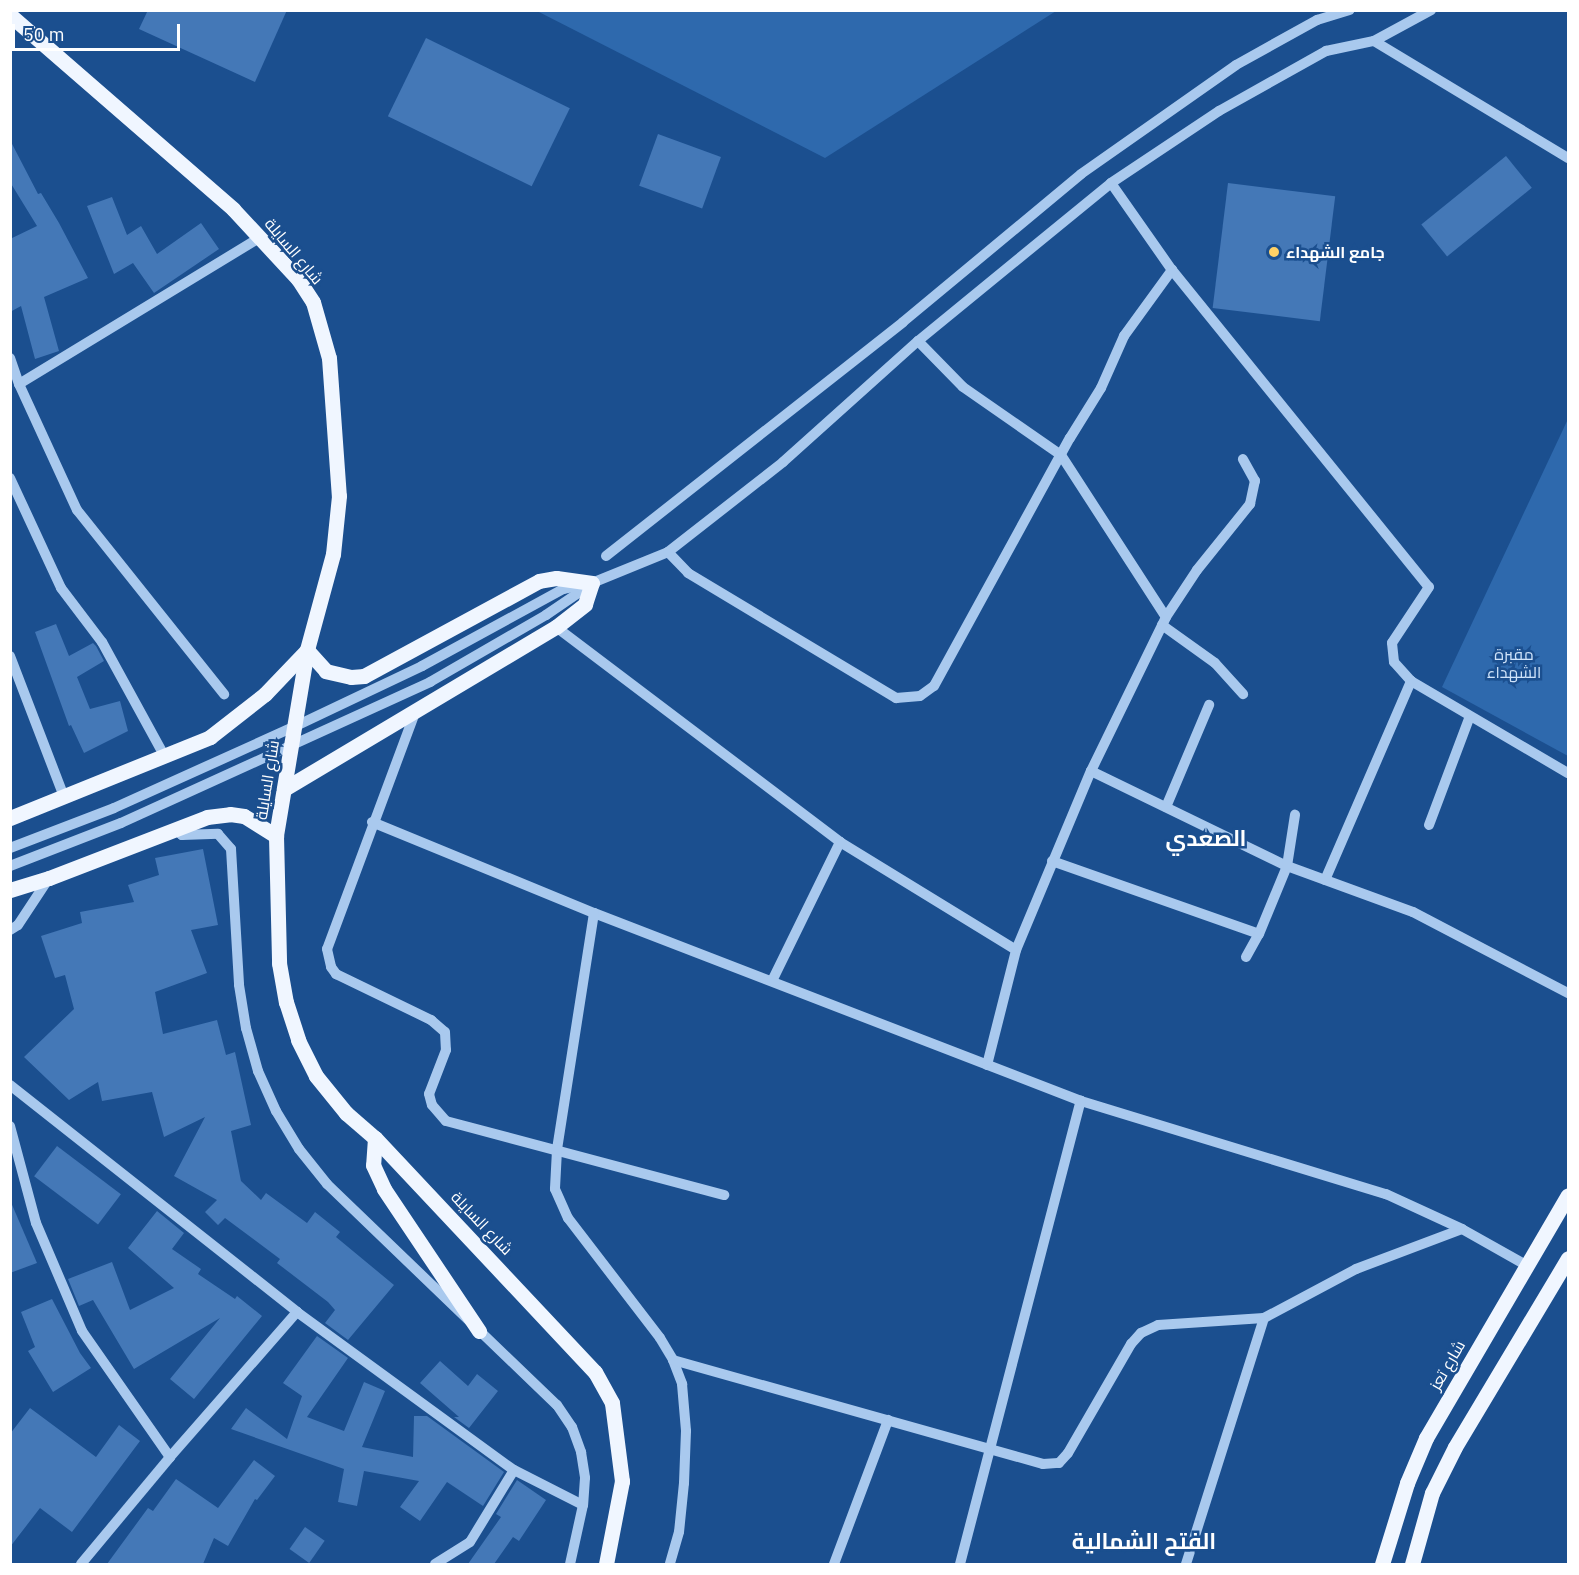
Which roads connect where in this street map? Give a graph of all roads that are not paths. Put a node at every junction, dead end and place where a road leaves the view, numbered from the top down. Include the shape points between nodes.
1 (1350, 10) edge
2 (1431, 10) edge
3 (10, 15) edge
4 (1374, 40) junction
5 (1569, 158) edge
6 (1111, 183) junction
7 (261, 237) junction
8 (1172, 270) junction
9 (918, 341) junction
10 (10, 358) edge
11 (19, 384) junction
12 (1061, 455) junction
13 (1243, 459) dead end
14 (10, 478) edge
15 (668, 552) junction
16 (606, 556) dead end
17 (592, 583) junction
18 (1164, 621) junction
19 (556, 627) junction
20 (307, 650) junction
21 (10, 656) edge
22 (1411, 681) junction
23 (224, 694) dead end
24 (1243, 694) dead end
25 (1209, 705) dead end
26 (417, 710) junction
27 (1470, 716) junction
28 (165, 757) junction
29 (1091, 771) junction
30 (1569, 773) edge
31 (284, 789) junction
32 (64, 797) junction
33 (1166, 807) junction
34 (1294, 815) dead end
35 (10, 818) edge
36 (372, 822) junction
37 (1429, 825) dead end
38 (175, 829) junction
39 (276, 836) junction
40 (840, 842) junction
41 (10, 848) edge
42 (1052, 861) junction
43 (10, 866) edge
44 (1287, 866) junction
45 (49, 878) junction
46 (1324, 880) junction
47 (10, 890) edge
48 (594, 913) junction
49 (10, 930) edge
50 (1259, 934) junction
51 (1017, 950) junction
52 (1246, 957) dead end
53 (772, 981) junction
54 (1569, 993) edge
55 (987, 1065) junction
56 (10, 1085) edge
57 (1081, 1101) junction
58 (10, 1126) edge
59 (375, 1138) junction
60 (557, 1150) junction
61 (724, 1195) dead end
62 (1569, 1195) edge
63 (1462, 1229) junction
64 (1569, 1258) edge
65 (1526, 1265) junction
66 (297, 1312) junction
67 (1264, 1318) junction
68 (478, 1331) junction
69 (673, 1360) junction
70 (888, 1420) junction
71 (991, 1449) junction
72 (170, 1456) junction
73 (514, 1470) junction
74 (1407, 1483) junction
75 (1432, 1493) junction
76 (583, 1505) junction
77 (81, 1564) edge
78 (435, 1564) edge
79 (570, 1564) edge
80 (606, 1564) edge
81 (670, 1564) edge
82 (834, 1564) edge
83 (960, 1564) edge
84 (1186, 1564) edge
85 (1382, 1564) edge
86 (1412, 1564) edge

1 - 16 street via 1317,21 1236,65 1081,174 903,322
2 - 4 street
3 - 7 main road, شارع السايلة via 233,208
4 - 5 street
4 - 6 street via 1326,51 1218,111
6 - 8 street
6 - 9 street
7 - 11 street
7 - 20 main road, شارع السايلة via 313,302 329,358 338,471 337,524 333,554
8 - 12 street via 1124,336 1101,388
8 - 22 street via 1429,586 1392,643 1394,662
9 - 12 street via 963,387
9 - 15 street via 783,462
10 - 11 street
11 - 23 street via 77,510
12 - 15 street via 934,686 920,696 896,698 688,573
12 - 18 street
13 - 18 street via 1255,481 1250,504 1197,570
14 - 28 street via 61,588 102,642
15 - 17 street
17 - 19 main road via 585,604
17 - 20 main road via 556,578 539,581 364,676 326,671
17 - 41 street via 563,589 422,666 298,725 114,808
17 - 43 street via 430,682 121,823
18 - 24 street via 1215,663
18 - 29 street
19 - 26 main road
19 - 40 street
20 - 28 main road via 265,694 232,721 210,737
20 - 31 main road, شارع السايلة
21 - 32 street
22 - 27 street
22 - 46 street
25 - 33 street
26 - 31 main road
26 - 36 street
27 - 30 street
27 - 37 street
28 - 32 main road
29 - 33 street
29 - 42 street
31 - 39 main road, شارع السايلة
32 - 35 main road
33 - 44 street
34 - 44 street
36 - 48 street
36 - 60 street via 327,949 331,967 336,974 431,1020 444,1032 446,1050 429,1094 432,1105 446,1121
38 - 39 main road via 207,817 230,814 244,816
38 - 45 main road
38 - 68 street via 182,835 218,834 231,849 239,985 246,1029 258,1071 276,1111 327,1184
39 - 59 main road, شارع السايلة via 279,963 298,1040 316,1076 346,1113
40 - 51 street
40 - 53 street
42 - 50 street
42 - 51 street
44 - 46 street
44 - 50 street
45 - 47 main road
45 - 49 street via 18,925
46 - 54 street via 1413,912
48 - 53 street
48 - 60 street
50 - 52 street
51 - 55 street
53 - 55 street
55 - 57 street
56 - 66 street
57 - 63 street via 1386,1194
57 - 71 street
58 - 72 street via 36,1223 82,1331
59 - 68 main road via 373,1165 384,1189
59 - 80 main road, شارع السايلة via 596,1372 612,1403 622,1481
60 - 61 street
60 - 69 street via 554,1174 560,1204
62 - 65 main road, شارع تعز
63 - 65 street
63 - 67 street via 1356,1269
64 - 75 main road via 1455,1447
65 - 74 main road, شارع تعز via 1426,1438
66 - 72 street
66 - 73 street
67 - 71 street via 1158,1325 1141,1333 1059,1463 1042,1464
67 - 84 street
68 - 76 street via 557,1405 572,1427 585,1478
69 - 70 street
69 - 81 street via 682,1384 686,1431 679,1532
70 - 71 street
70 - 82 street
71 - 83 street
72 - 77 street
73 - 76 street
73 - 78 street via 470,1542
74 - 75 main road
74 - 85 main road, شارع تعز
75 - 86 main road
76 - 79 street

